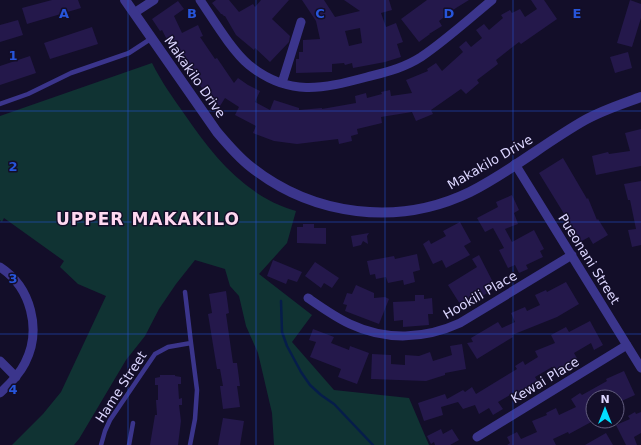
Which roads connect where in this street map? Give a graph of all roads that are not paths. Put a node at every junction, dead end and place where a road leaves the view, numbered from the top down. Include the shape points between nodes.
1 (125, 0) edge
2 (154, 0) edge
3 (200, 0) edge
4 (492, 0) edge
5 (134, 13) junction
6 (301, 22) dead end
7 (152, 38) junction
8 (282, 83) junction
9 (641, 97) edge
10 (0, 104) edge
11 (515, 164) junction
12 (572, 255) junction
13 (0, 267) edge
14 (185, 292) dead end
15 (308, 298) dead end
16 (191, 342) junction
17 (627, 345) junction
18 (0, 361) edge
19 (641, 368) edge
20 (16, 376) junction
21 (0, 394) edge
22 (133, 423) dead end
23 (477, 437) dead end
24 (101, 445) edge
25 (129, 445) edge
26 (190, 445) edge

1 - 5 street, Makakilo Drive
2 - 5 street
3 - 8 street via 239,56 257,71
4 - 8 street via 421,57 400,68 325,87 301,87
5 - 7 street, Makakilo Drive
6 - 8 street
7 - 10 lane via 129,53 71,73 28,94
7 - 11 street, Makakilo Drive via 233,150 268,180 310,201 356,212 403,212 426,208 470,191
9 - 11 street, Makakilo Drive via 616,105 585,120
11 - 12 street, Pueonani Street
12 - 15 street, Hookili Place via 460,323 419,336 390,336 362,329 336,317
12 - 17 street, Pueonani Street
13 - 20 street via 21,287 36,312 32,346 26,362
14 - 16 lane
16 - 24 lane, Hame Street via 164,348 153,356 110,420
16 - 26 lane via 197,390
17 - 19 street, Pueonani Street
17 - 23 street, Kewai Place
18 - 20 street
20 - 21 street
22 - 25 lane

